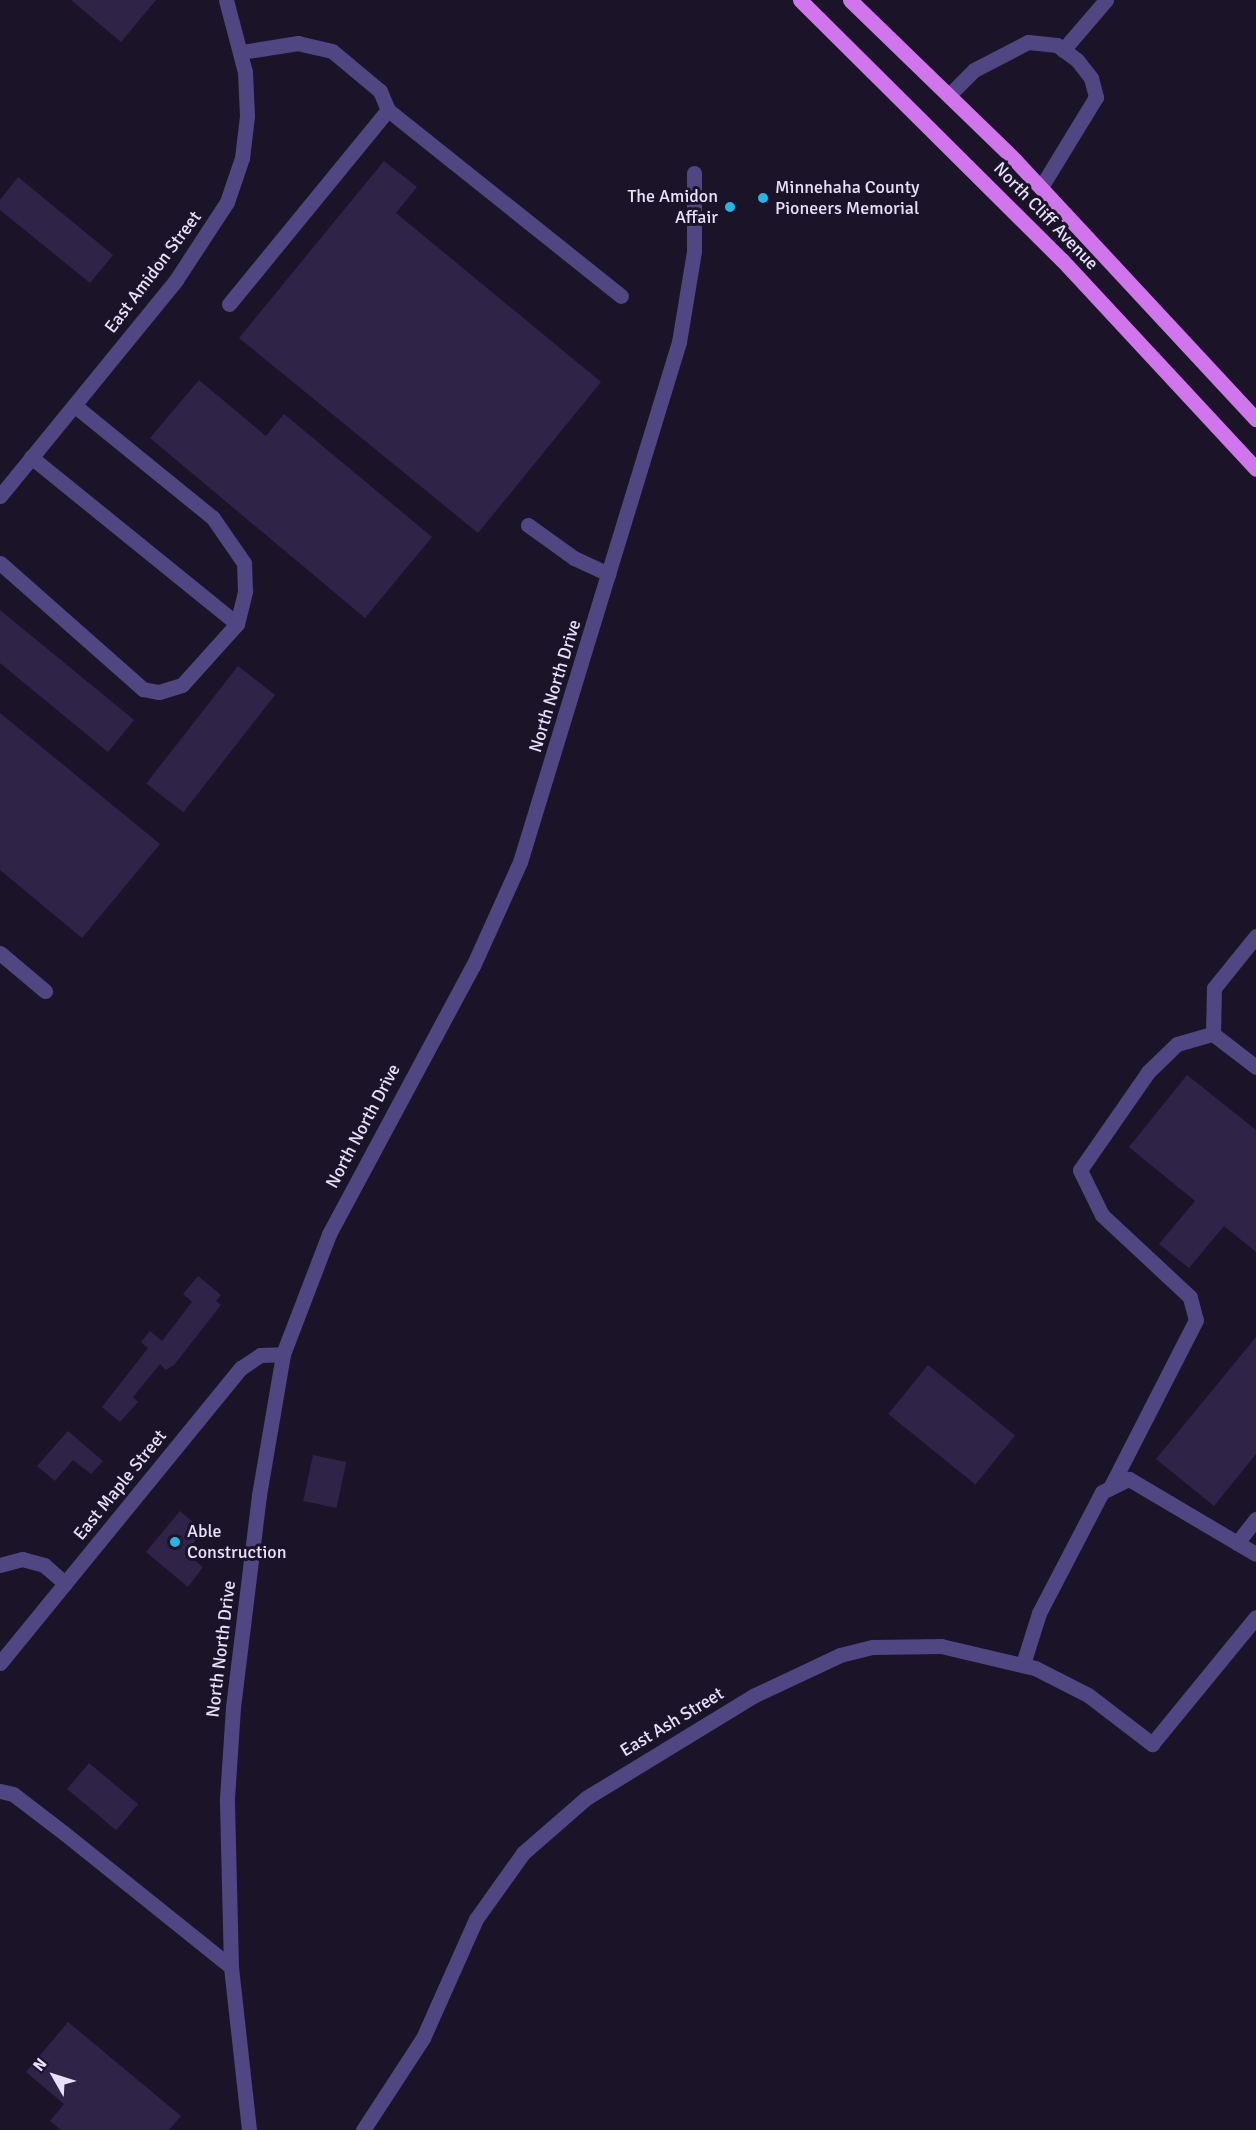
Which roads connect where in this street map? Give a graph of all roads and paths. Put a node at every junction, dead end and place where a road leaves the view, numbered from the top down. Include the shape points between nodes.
1 (226, 0) edge
2 (800, 0) edge
3 (850, 0) edge
4 (1106, 0) edge
5 (1063, 50) junction
6 (241, 52) junction
7 (949, 95) junction
8 (388, 110) junction
9 (694, 173) dead end
10 (1041, 187) junction
11 (621, 296) dead end
12 (229, 304) dead end
13 (74, 405) junction
14 (1256, 419) edge
15 (32, 457) junction
16 (1256, 469) edge
17 (0, 496) edge
18 (528, 525) dead end
19 (0, 563) edge
20 (609, 574) junction
21 (237, 624) junction
22 (1256, 936) edge
23 (0, 953) edge
24 (45, 991) dead end
25 (1213, 1034) junction
26 (1256, 1067) edge
27 (283, 1354) junction
28 (1110, 1488) junction
29 (1256, 1519) edge
30 (1238, 1543) junction
31 (1256, 1554) edge
32 (0, 1565) edge
33 (65, 1583) junction
34 (1256, 1617) edge
35 (3, 1652) edge
36 (1023, 1664) junction
37 (0, 1791) edge
38 (231, 1967) junction
39 (249, 2130) edge
40 (363, 2130) edge

1 - 6 street, East Amidon Street
2 - 16 main road, North Cliff Avenue via 1047,244
3 - 7 main road, North Cliff Avenue
4 - 5 street
5 - 7 street via 1057,45 1028,42 974,70
5 - 10 street via 1091,78 1096,97
6 - 8 street via 298,43 332,51 381,91
6 - 13 street, East Amidon Street via 247,96 245,140 227,202 191,260
7 - 10 main road, North Cliff Avenue
8 - 11 street
8 - 12 street
9 - 20 street, North North Drive via 694,251 688,304
10 - 14 main road, North Cliff Avenue
13 - 15 street, East Amidon Street
13 - 21 street via 213,518 244,563 245,591
15 - 17 street, East Amidon Street
15 - 21 street
18 - 20 street via 567,554
19 - 21 street via 143,689 159,692 182,685
20 - 27 street, North North Drive via 552,765 502,906 328,1234
22 - 25 street via 1214,988
23 - 24 street
25 - 26 street
25 - 28 street via 1177,1044 1148,1072 1080,1170 1102,1215 1190,1297 1196,1320
27 - 33 street, East Maple Street via 260,1355 241,1368
27 - 38 street, North North Drive via 259,1495 233,1707 226,1842
28 - 30 street via 1129,1479
28 - 36 street via 1102,1492 1039,1613
29 - 30 street
30 - 31 street
32 - 33 street via 22,1559 44,1565
33 - 35 street, East Maple Street
34 - 36 street, East Ash Street via 1152,1744 1088,1695
36 - 40 street, East Ash Street via 974,1651 910,1645 873,1647 840,1655 753,1696 586,1798 540,1833 491,1895 458,1955 423,2038
37 - 38 street via 13,1794
38 - 39 street, North North Drive

